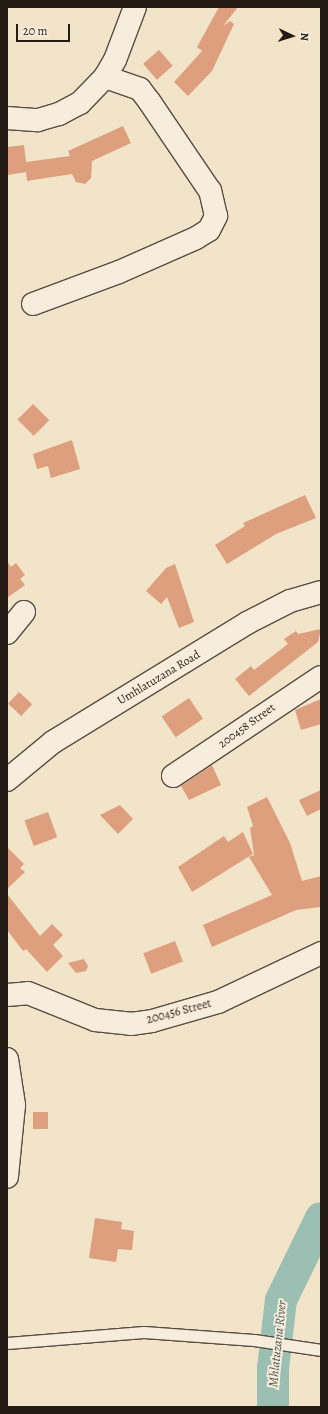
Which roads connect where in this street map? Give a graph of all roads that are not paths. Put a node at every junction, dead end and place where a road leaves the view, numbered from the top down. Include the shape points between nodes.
1 (135, 7) edge
2 (105, 77) junction
3 (7, 118) edge
4 (33, 304) dead end
5 (321, 592) edge
6 (24, 612) dead end
7 (7, 632) edge
8 (321, 677) edge
9 (173, 776) dead end
10 (7, 780) edge
11 (321, 953) edge
12 (7, 995) edge
13 (7, 1059) edge
14 (7, 1177) edge
15 (7, 1343) edge
16 (321, 1350) edge

1 - 2 street via 122,46
2 - 3 street via 80,103 59,114 38,120
2 - 4 street via 140,89 145,95 210,191 216,216 209,230 196,238 119,272
5 - 10 street, Umhlatuzana Road via 290,601 247,623 53,742
6 - 7 street
8 - 9 street, 200458 Street
11 - 12 street, 200456 Street via 218,1002 152,1021 131,1024 95,1020 28,993
13 - 14 street via 14,1105
15 - 16 lane via 144,1332 254,1340

